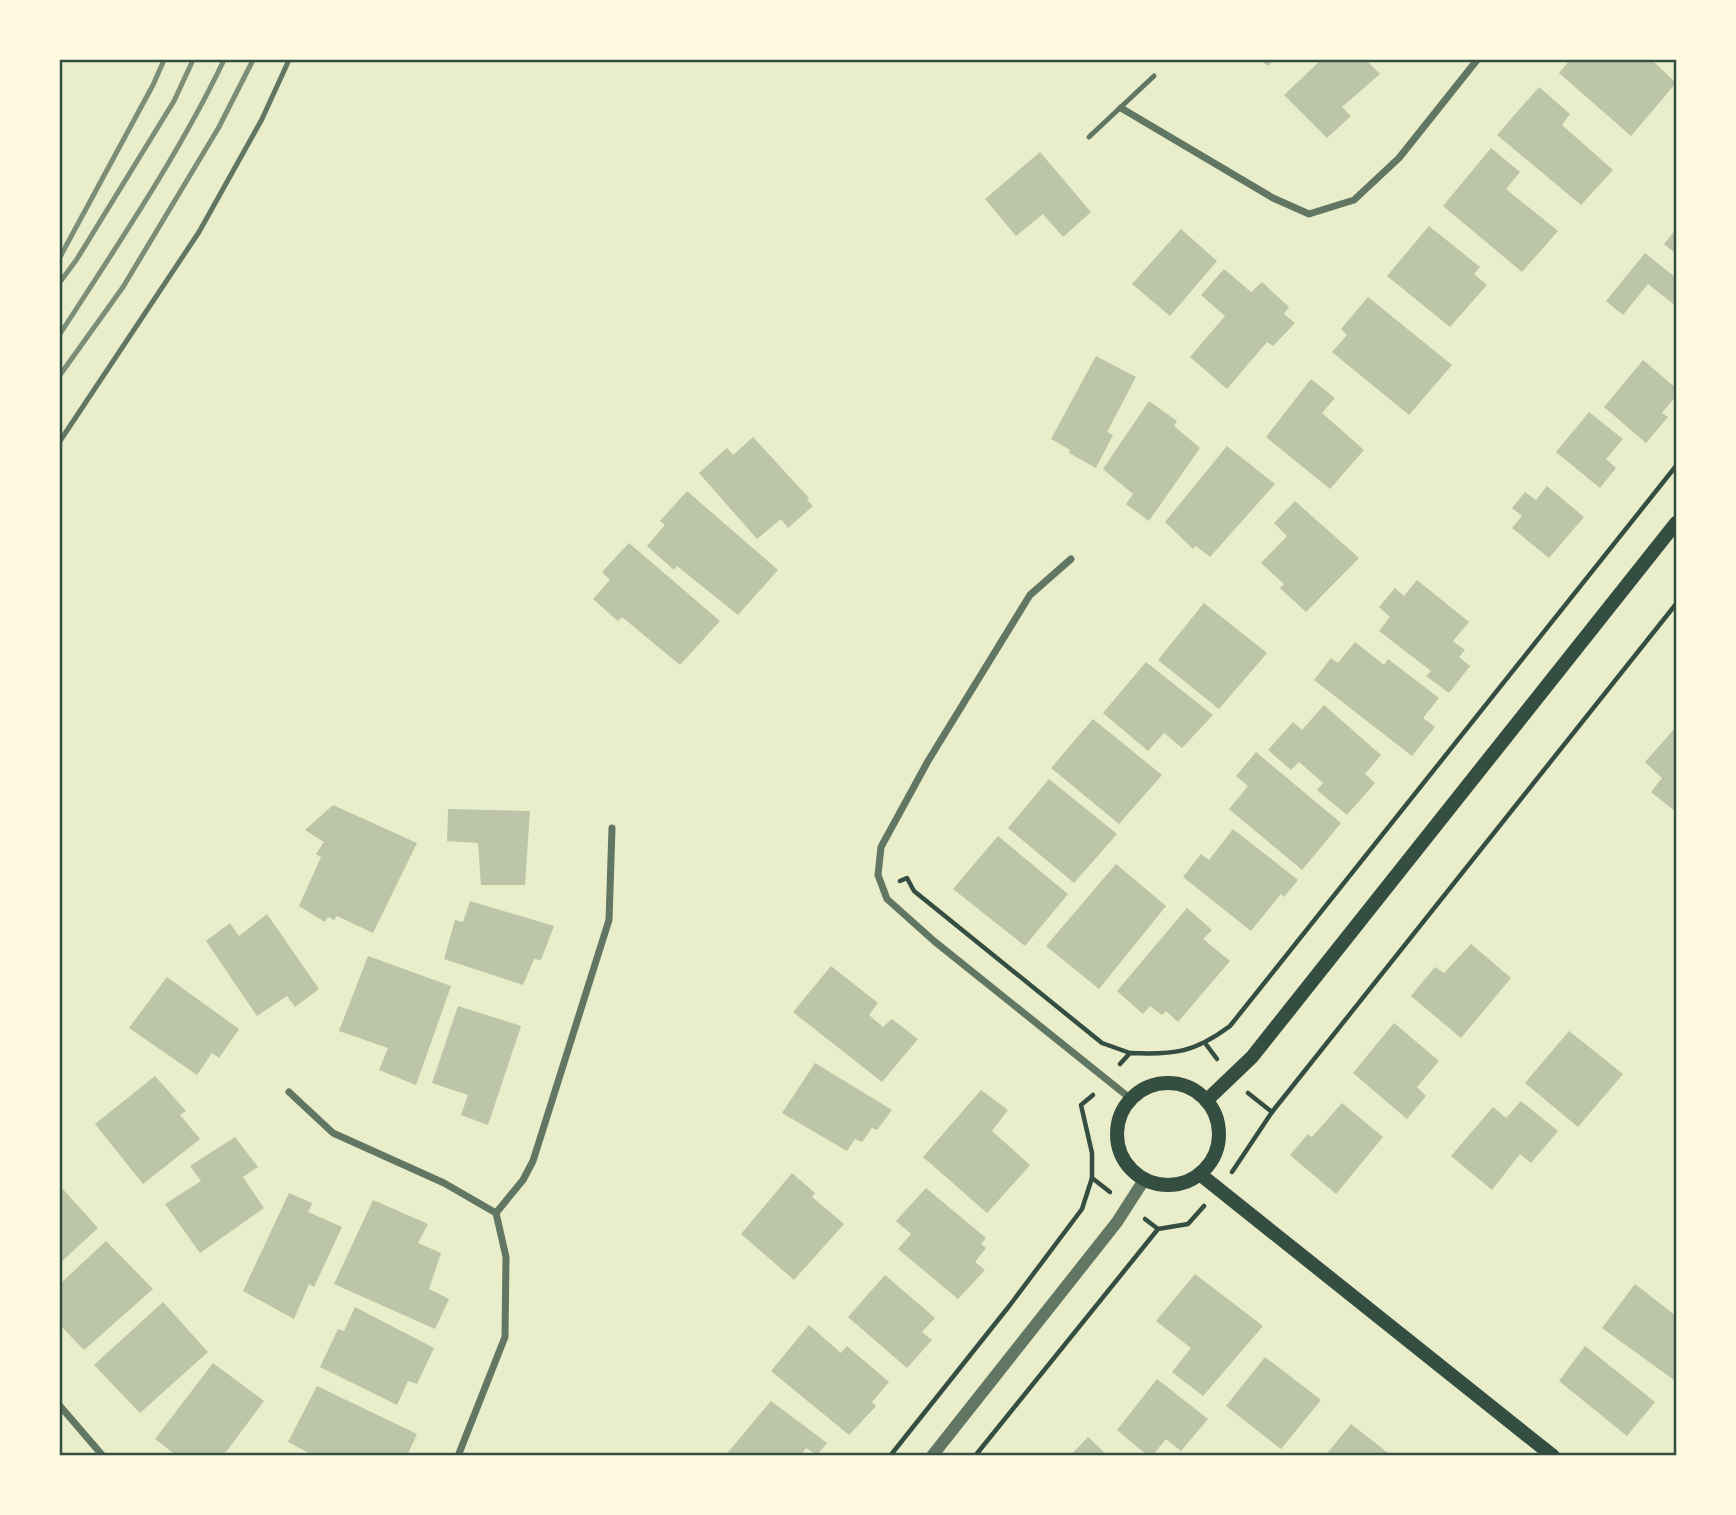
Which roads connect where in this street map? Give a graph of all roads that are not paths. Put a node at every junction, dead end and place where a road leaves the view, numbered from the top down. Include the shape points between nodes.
1 (289, 60) edge
2 (1477, 60) edge
3 (1154, 76) dead end
4 (1121, 108) junction
5 (1089, 137) dead end
6 (60, 441) edge
7 (1676, 523) edge
8 (1071, 559) dead end
9 (612, 828) dead end
10 (289, 1092) dead end
11 (1131, 1099) junction
12 (1207, 1100) junction
13 (1201, 1175) junction
14 (1144, 1180) junction
15 (496, 1213) junction
16 (60, 1406) edge
17 (103, 1455) edge
18 (458, 1455) edge
19 (932, 1455) edge
20 (1553, 1455) edge

1 - 6 lane via 199,232
2 - 4 street via 1399,158 1354,200 1309,214 1273,198
3 - 4 lane
4 - 5 lane
7 - 12 main road via 1252,1057
8 - 11 street via 1030,595 928,761 881,848 878,875 887,899 934,941
9 - 15 street via 609,920 533,1161
10 - 15 street via 333,1133 444,1183
11 - 12 main road via 1151,1086 1169,1083 1187,1087
11 - 14 main road via 1121,1115 1117,1143 1130,1169
12 - 13 main road via 1215,1112 1219,1141 1216,1155
13 - 14 main road via 1178,1185
13 - 20 main road
14 - 19 street
15 - 18 street via 506,1257 505,1337
16 - 17 street

